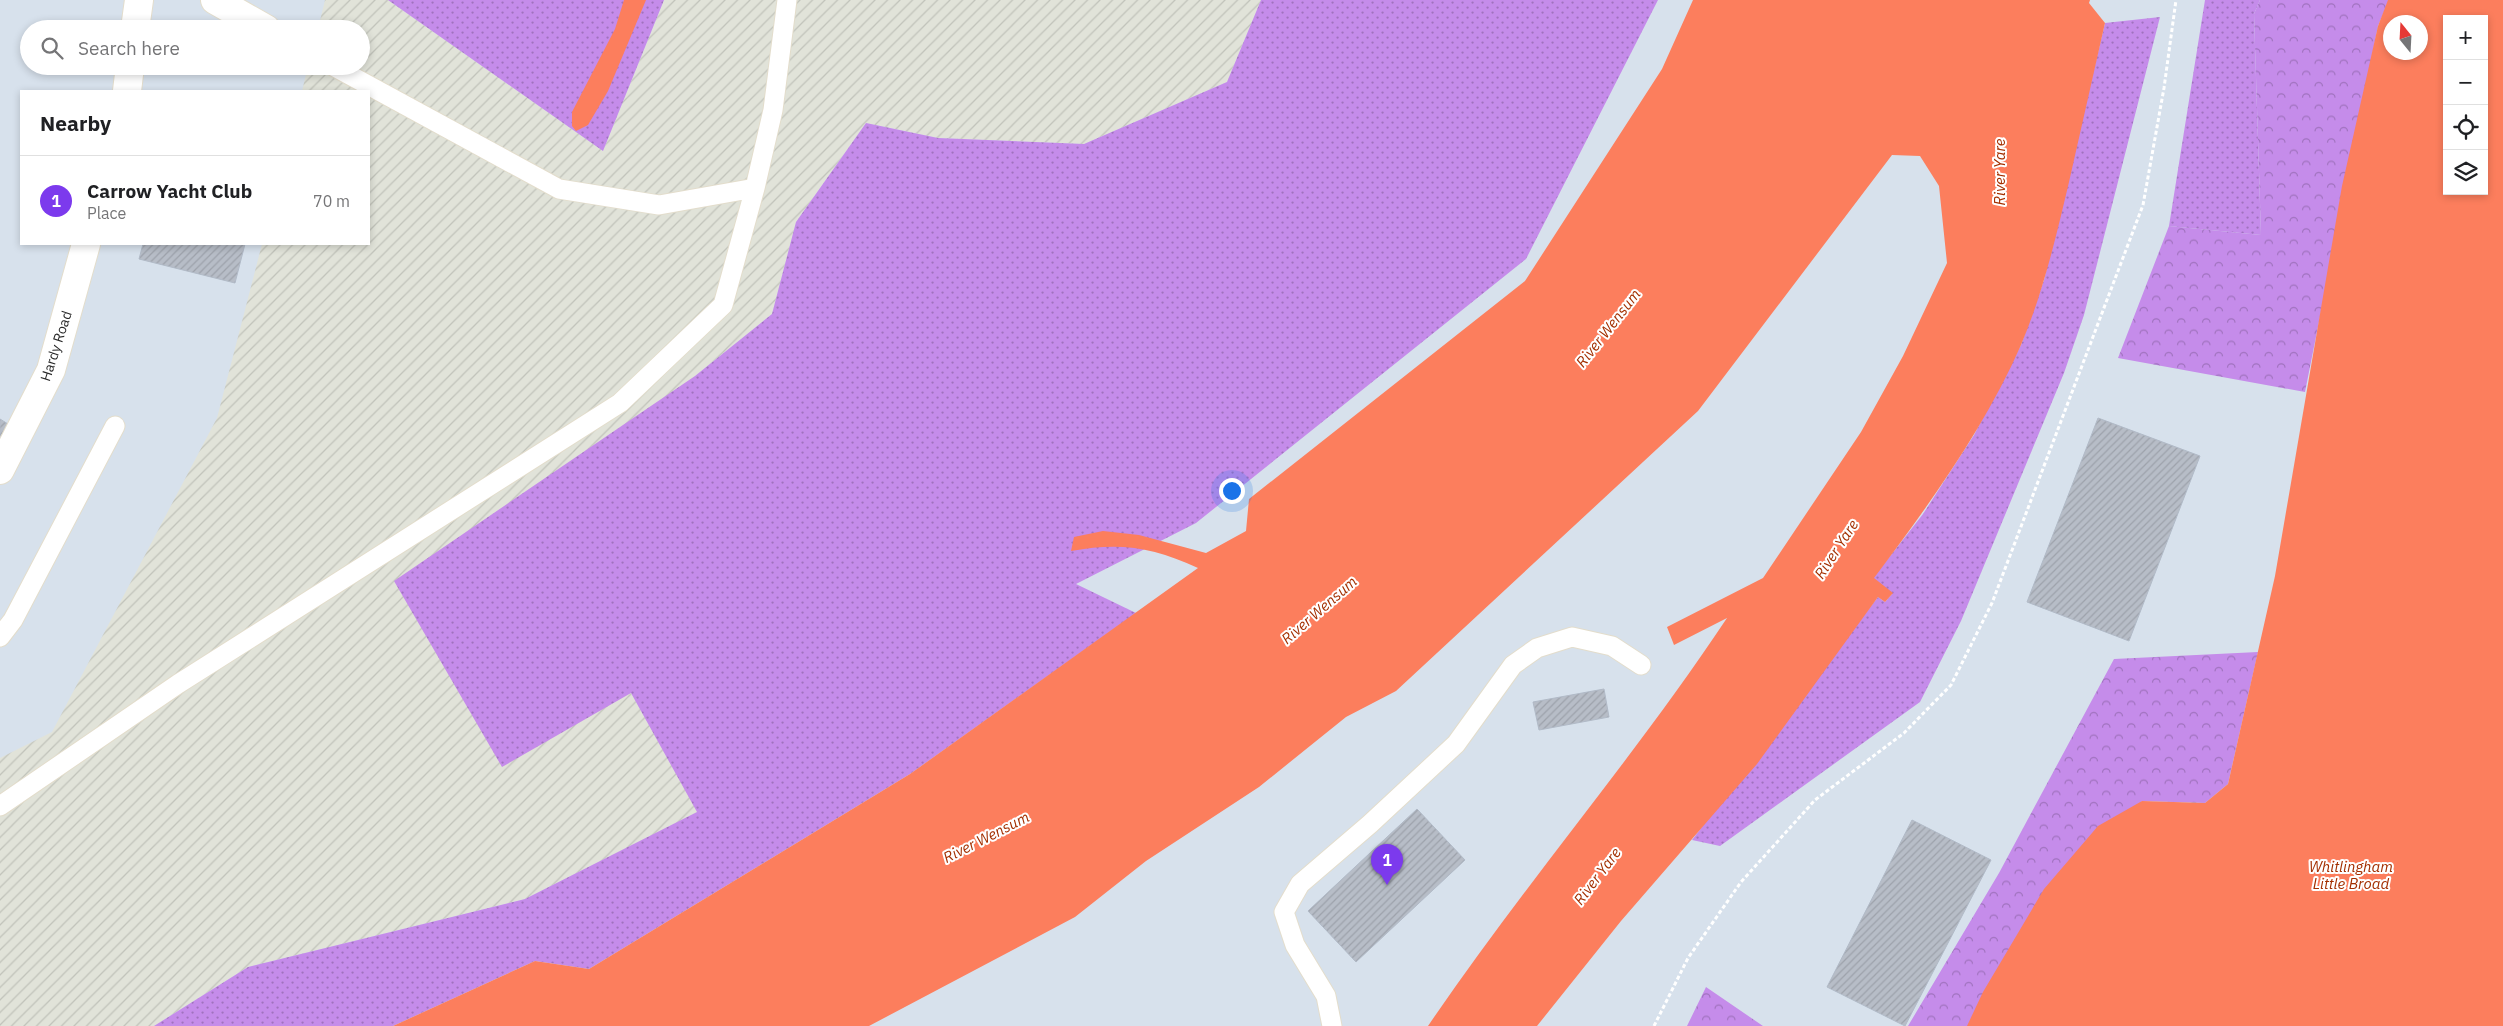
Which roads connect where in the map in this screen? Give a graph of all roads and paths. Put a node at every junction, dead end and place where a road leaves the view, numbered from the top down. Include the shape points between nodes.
1 (139, 0) edge
2 (215, 0) edge
3 (787, 0) edge
4 (2176, 0) edge
5 (136, 20) edge
6 (250, 20) edge
7 (129, 75) edge
8 (350, 75) edge
9 (127, 90) edge
10 (756, 188) junction
11 (86, 245) edge
12 (115, 426) dead end
13 (0, 470) edge
14 (0, 637) edge
15 (1641, 666) dead end
16 (0, 806) edge
17 (1332, 1026) edge
18 (1654, 1026) edge

1 - 5 street
2 - 6 street
3 - 10 lane via 773,110
4 - 18 path via 2143,206 1992,602 1951,685 1904,733 1815,800 1742,882 1688,958
7 - 9 street
8 - 10 lane via 559,189 659,205
10 - 16 lane via 723,305 620,403 178,684
11 - 13 street, Hardy Road via 51,370
12 - 14 lane via 13,620
15 - 17 lane via 1612,646 1572,637 1537,648 1513,665 1456,744 1300,884 1284,912 1295,945 1326,996

